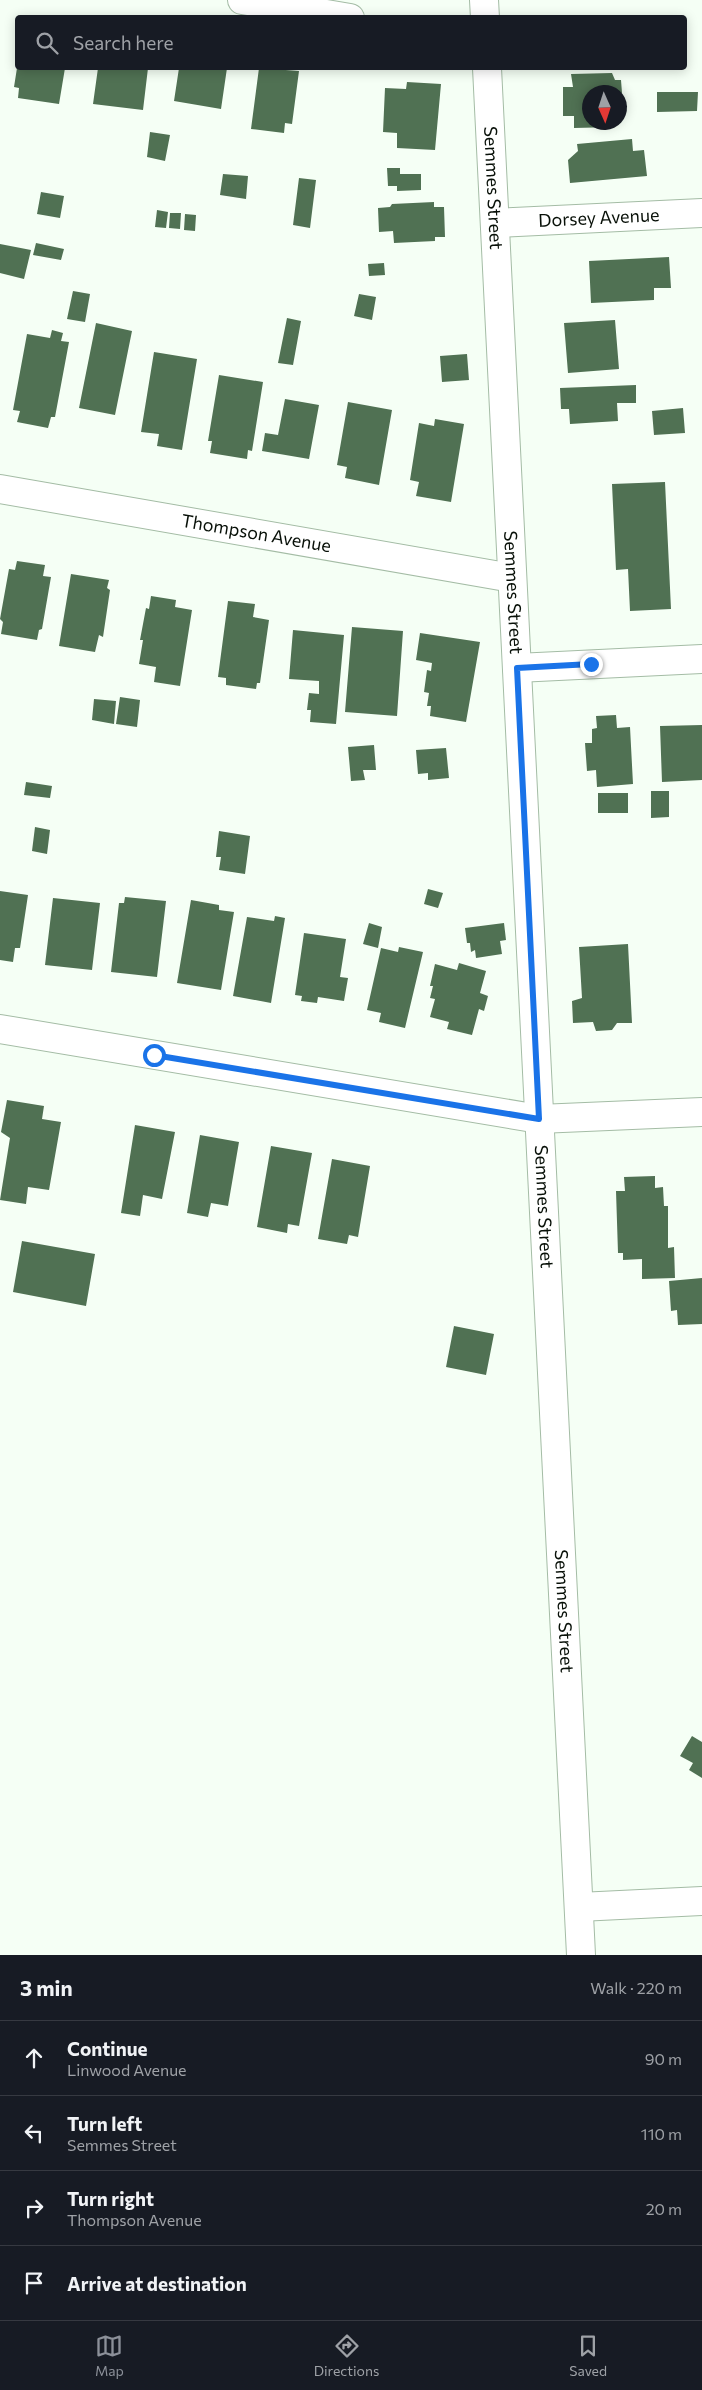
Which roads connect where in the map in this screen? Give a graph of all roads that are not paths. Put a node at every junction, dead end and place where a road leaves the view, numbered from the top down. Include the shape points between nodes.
1 (242, 0) edge
2 (484, 0) edge
3 (332, 15) edge
4 (485, 15) edge
5 (487, 70) edge
6 (702, 214) edge
7 (495, 223) junction
8 (0, 489) edge
9 (512, 578) junction
10 (702, 659) edge
11 (517, 668) junction
12 (0, 1029) edge
13 (702, 1112) edge
14 (539, 1119) junction
15 (702, 1901) edge
16 (579, 1907) junction
17 (581, 1955) edge

1 - 3 street
2 - 4 street
5 - 7 street, Semmes Street
6 - 7 street, Dorsey Avenue
7 - 9 street, Semmes Street
8 - 9 street, Thompson Avenue
9 - 11 street, Semmes Street
10 - 11 street
11 - 14 street, Semmes Street
12 - 14 street
13 - 14 street
14 - 16 street, Semmes Street
15 - 16 street
16 - 17 street, Semmes Street

